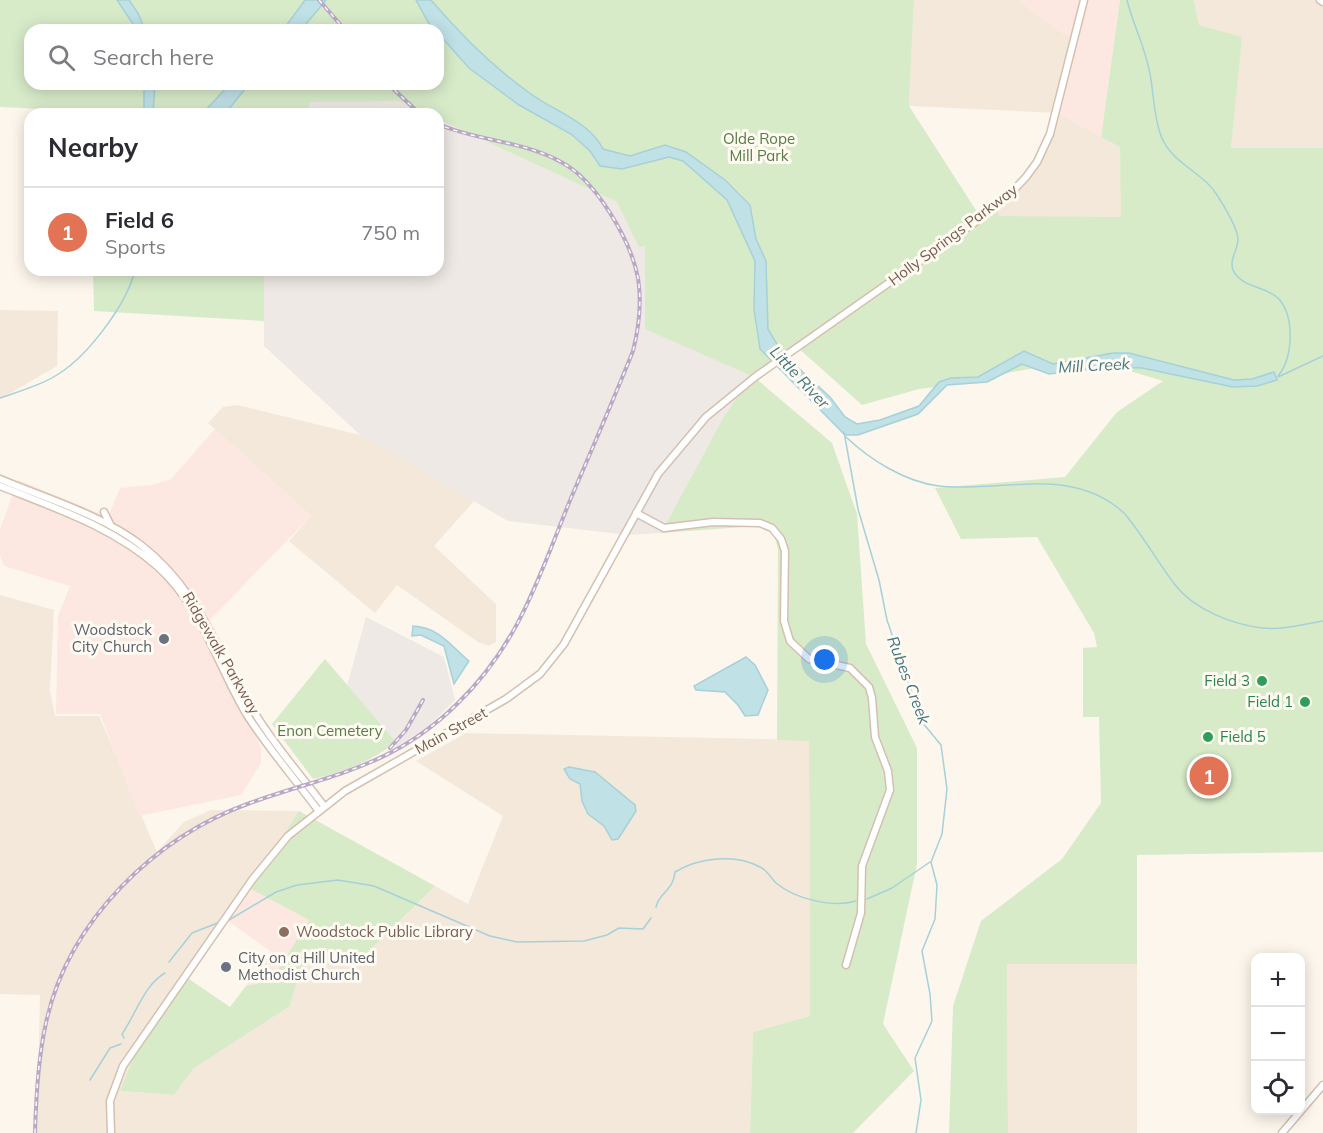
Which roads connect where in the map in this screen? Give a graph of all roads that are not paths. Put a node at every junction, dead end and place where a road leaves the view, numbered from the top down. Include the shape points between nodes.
1 (1084, 0) edge
2 (813, 337) joint
3 (0, 479) edge
4 (0, 486) edge
5 (104, 513) dead end
6 (636, 513) junction
7 (112, 527) junction
8 (321, 808) junction
9 (846, 965) dead end
10 (1323, 1085) edge
11 (111, 1133) edge
12 (1282, 1133) edge

1 - 2 main road, Holly Springs Parkway via 1050,135 1026,177 974,223
2 - 6 main road, Main Street via 715,408 658,474
3 - 7 main road, Ridgewalk Parkway
4 - 8 main road, Ridgewalk Parkway via 105,530 167,576 200,620 248,716
5 - 7 main road
6 - 8 main road, Main Street via 564,644 540,674 506,699
6 - 9 main road via 664,528 713,522 760,523 771,528 785,551 784,621 790,640 809,659 850,668 868,687 874,737 888,771 890,790 860,873 861,913
7 - 8 main road, Ridgewalk Parkway via 161,563 189,595 254,713
8 - 11 main road, Main Street via 279,846 252,880 123,1066 110,1101
10 - 12 main road

